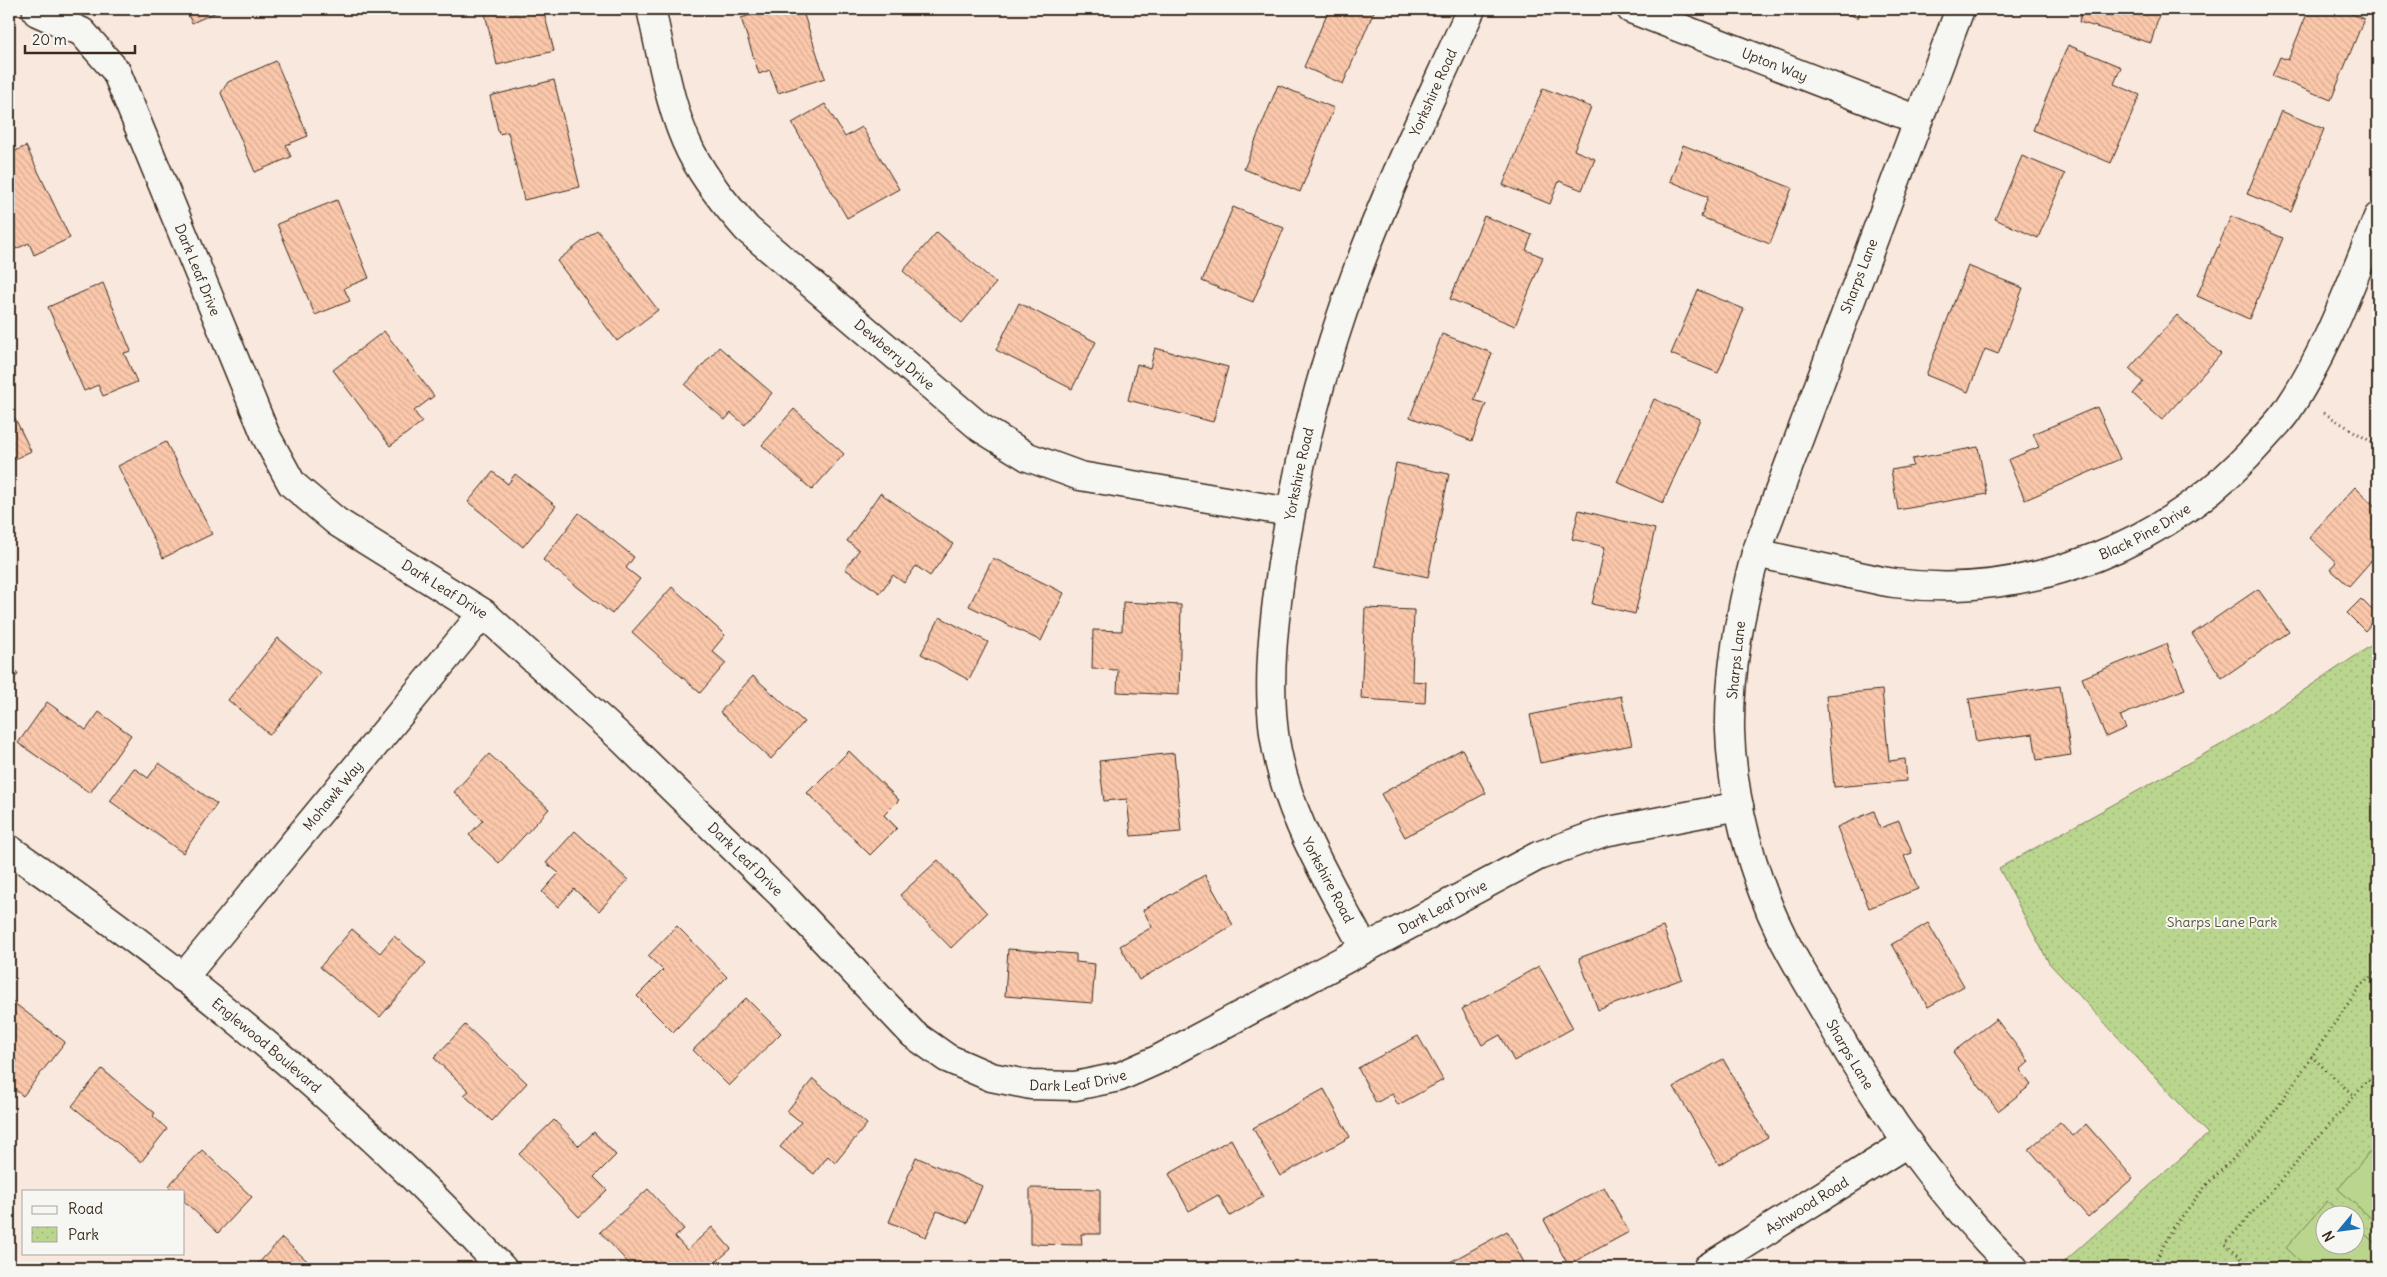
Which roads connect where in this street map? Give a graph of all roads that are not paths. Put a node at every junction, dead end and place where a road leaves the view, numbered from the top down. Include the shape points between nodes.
1 (651, 9) edge
2 (1471, 9) edge
3 (1631, 9) edge
4 (1960, 9) edge
5 (37, 12) dead end
6 (1918, 120) junction
7 (2378, 217) edge
8 (1290, 512) junction
9 (1756, 553) junction
10 (483, 613) junction
11 (1739, 806) junction
12 (9, 849) edge
13 (1364, 948) junction
14 (183, 978) junction
15 (1908, 1143) junction
16 (502, 1268) edge
17 (1707, 1268) edge
18 (2014, 1268) edge

1 - 8 street, Dewberry Drive via 675,110 691,151 715,192 747,229 981,428 1028,456 1080,476
2 - 8 street, Yorkshire Road via 1386,202 1342,316 1313,409
3 - 6 street, Upton Way
4 - 6 street, Sharps Lane
5 - 10 street, Dark Leaf Drive via 82,32 116,71 266,436 292,484 337,522
6 - 9 street, Sharps Lane
7 - 9 street, Black Pine Drive via 2317,362 2286,412 2244,462 2193,505 2143,537 2090,560 2026,578 1960,586 1894,583
8 - 13 street, Yorkshire Road via 1277,600 1270,683 1274,734 1286,785 1304,834
9 - 11 street, Sharps Lane via 1742,604 1733,662 1730,732
10 - 13 street, Dark Leaf Drive via 620,736 781,894 914,1034 946,1058 991,1077 1031,1085 1075,1086 1119,1077 1157,1060
10 - 14 street, Mohawk Way
11 - 13 street, Dark Leaf Drive via 1604,832 1538,856
11 - 15 street, Sharps Lane via 1758,879 1782,936 1856,1066
12 - 14 street, Englewood Boulevard
14 - 16 street, Englewood Boulevard via 366,1133
15 - 17 street, Ashwood Road
15 - 18 street, Sharps Lane via 1986,1240

